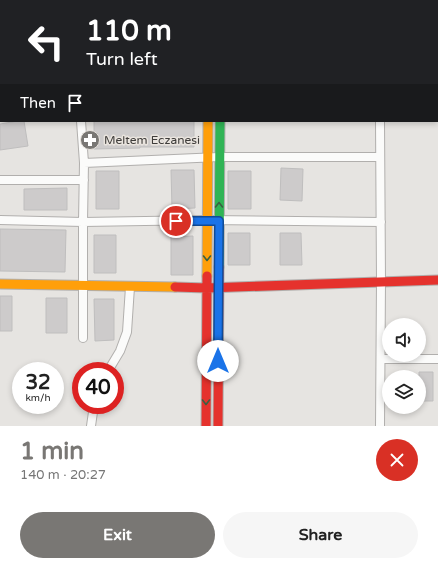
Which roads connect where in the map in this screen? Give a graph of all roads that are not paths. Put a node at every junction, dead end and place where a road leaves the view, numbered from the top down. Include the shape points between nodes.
1 (81, 122) edge
2 (208, 122) edge
3 (220, 122) edge
4 (380, 122) edge
5 (208, 157) junction
6 (219, 157) junction
7 (380, 157) junction
8 (84, 163) junction
9 (0, 180) edge
10 (84, 180) junction
11 (0, 220) edge
12 (208, 220) junction
13 (219, 221) junction
14 (83, 222) junction
15 (381, 222) junction
16 (438, 280) edge
17 (382, 281) junction
18 (0, 284) edge
19 (83, 286) junction
20 (130, 287) junction
21 (207, 288) junction
22 (219, 288) junction
23 (83, 338) dead end
24 (381, 359) junction
25 (438, 359) edge
26 (114, 362) edge
27 (92, 414) edge
28 (206, 423) edge
29 (218, 423) edge
30 (90, 426) edge
31 (380, 426) edge

1 - 8 street
2 - 5 street
3 - 6 street
4 - 7 street
5 - 6 street
5 - 8 street
5 - 12 street
6 - 7 street
13 -> 6 street
7 - 15 street
8 - 10 street
9 - 10 street
10 - 14 street
11 - 14 street
12 - 13 street
12 - 14 street
12 -> 21 street
13 - 15 street
13 - 22 street
14 - 19 street
15 - 17 street
16 - 17 street
17 - 22 street
17 - 24 street
18 - 19 street
19 - 20 street
19 - 23 street
20 - 21 street
20 - 26 street via 127,332
21 - 22 street
21 -> 28 street
22 - 29 street
24 - 25 street
24 - 31 street
27 - 30 street
28 - 29 street

